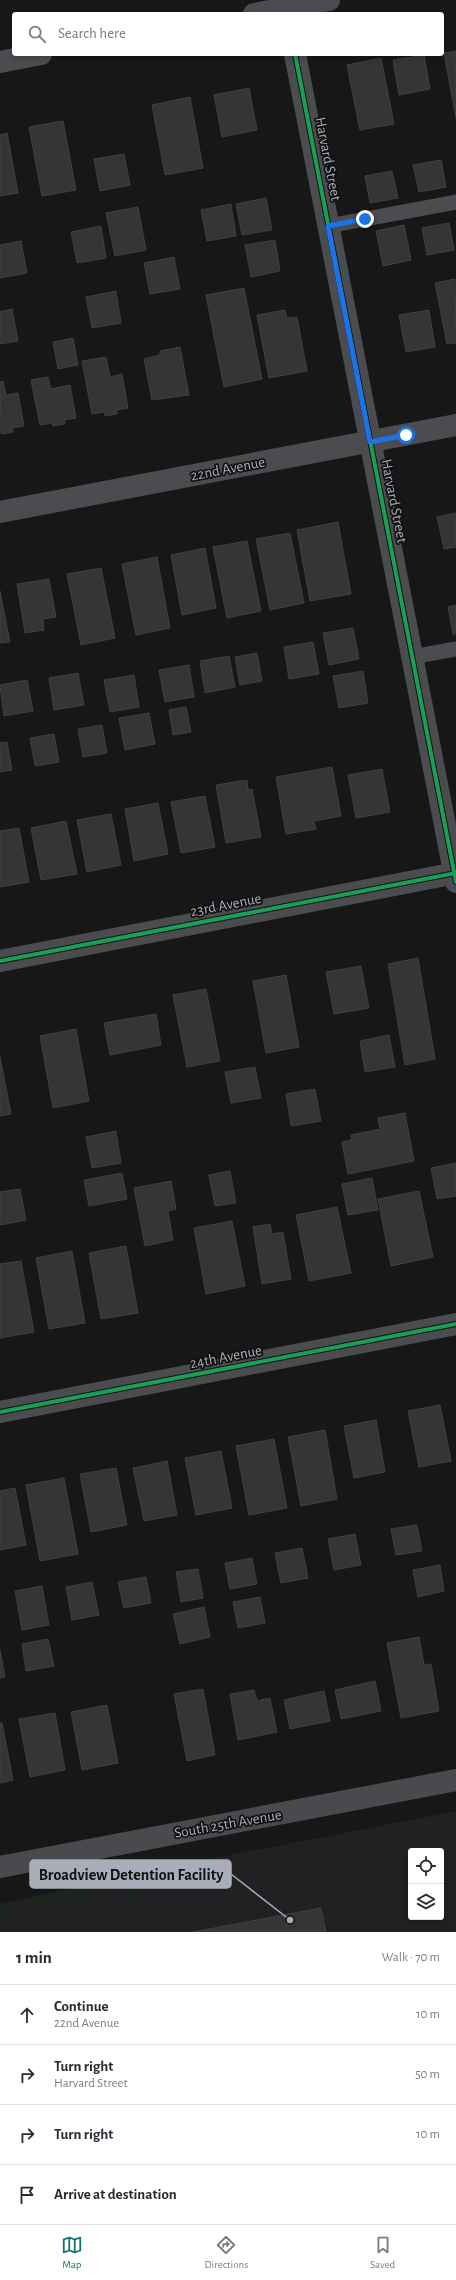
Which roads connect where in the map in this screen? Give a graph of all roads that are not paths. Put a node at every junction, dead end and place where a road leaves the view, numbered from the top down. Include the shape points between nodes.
1 (329, 0) edge
2 (286, 7) edge
3 (263, 12) edge
4 (31, 56) edge
5 (295, 56) edge
6 (0, 62) edge
7 (456, 202) edge
8 (328, 226) junction
9 (456, 425) edge
10 (370, 442) junction
11 (0, 512) edge
12 (456, 649) edge
13 (412, 657) junction
14 (455, 876) edge
15 (0, 961) edge
16 (456, 1324) edge
17 (0, 1412) edge
18 (456, 1780) edge
19 (0, 1867) edge

1 - 2 street
2 - 3 street
4 - 6 street
5 - 8 street, Harvard Street
7 - 8 lane
8 - 10 street, Harvard Street
9 - 10 street, 22nd Avenue
10 - 11 street, 22nd Avenue
10 - 13 street, Harvard Street
12 - 13 lane
13 - 14 street, Harvard Street
14 - 15 street, 23rd Avenue
16 - 17 street, 24th Avenue
18 - 19 main road, South 25th Avenue

